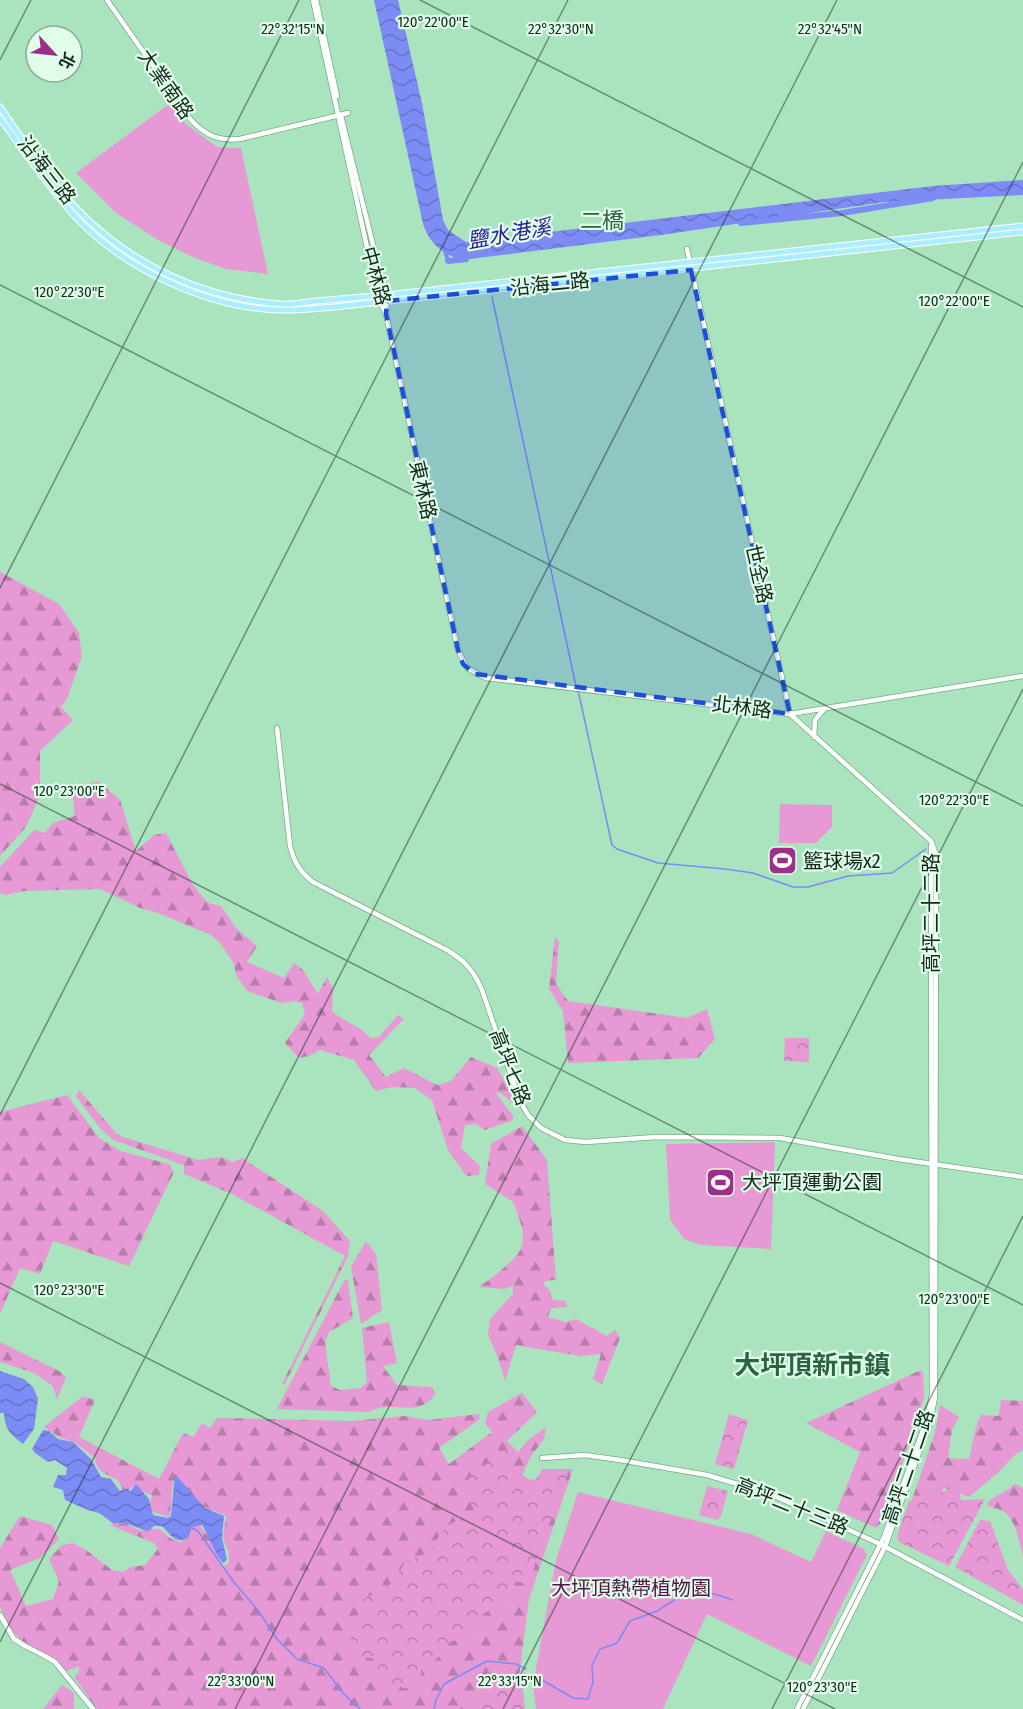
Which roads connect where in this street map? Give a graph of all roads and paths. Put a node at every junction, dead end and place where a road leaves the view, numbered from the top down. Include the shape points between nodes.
1 (107, 0) edge
2 (314, 0) edge
3 (0, 107) edge
4 (348, 113) dead end
5 (340, 115) junction
6 (0, 118) edge
7 (1023, 226) edge
8 (99, 229) joint
9 (1023, 232) edge
10 (94, 234) joint
11 (687, 249) dead end
12 (690, 262) junction
13 (691, 270) junction
14 (508, 281) junction
15 (509, 289) junction
16 (387, 298) junction
17 (379, 299) junction
18 (386, 314) junction
19 (463, 664) joint
20 (1023, 676) edge
21 (825, 708) junction
22 (790, 714) junction
23 (277, 728) dead end
24 (814, 736) junction
25 (934, 1164) junction
26 (1023, 1177) edge
27 (542, 1458) dead end
28 (883, 1545) junction
29 (0, 1615) edge
30 (1023, 1620) edge
31 (93, 1709) edge
32 (797, 1709) edge
33 (803, 1709) edge

1 - 5 street, 大業南路 via 191,120 212,137 240,139
2 - 5 street, 中林路
3 - 8 main road, 沿海三路 via 49,175
4 - 5 street, 大業南路
5 - 16 street, 中林路
5 - 17 street, 中林路
6 - 10 main road, 沿海三路 via 73,214
7 - 12 main road, 沿海二路
8 - 17 main road, 沿海二路 via 151,267 216,293 283,304
9 - 13 main road, 沿海二路
10 - 17 main road, 沿海二路 via 127,259 168,282 248,306 284,310
11 - 12 street, 世全路
12 - 13 street, 世全路
12 - 14 main road, 沿海二路
13 - 15 main road, 沿海二路
13 - 22 street, 世全路
14 - 15 main road
14 - 16 main road, 沿海二路
15 - 16 main road, 沿海二路
16 - 17 main road, 沿海二路
16 - 18 street, 中林路
17 - 18 street, 中林路
18 - 19 street, 東林路
19 - 22 street, 北林路 via 486,678
20 - 21 street, 北林路
21 - 22 street, 北林路
21 - 24 street via 815,720
22 - 24 street
23 - 25 street, 高坪七路 via 294,861 313,882 467,964 482,990 520,1101 541,1128 565,1140 586,1142 656,1137 780,1138
24 - 25 street, 高坪二十二路 via 931,841
25 - 26 street, 高坪七路
25 - 28 street, 高坪二十二路 via 932,1395
27 - 28 street, 高坪二十三路 via 585,1455 707,1475 768,1493
28 - 30 street, 高坪二十三路
28 - 32 street, 高坪二十二路
28 - 33 street, 高坪二十二路
29 - 31 street via 14,1639 55,1662

